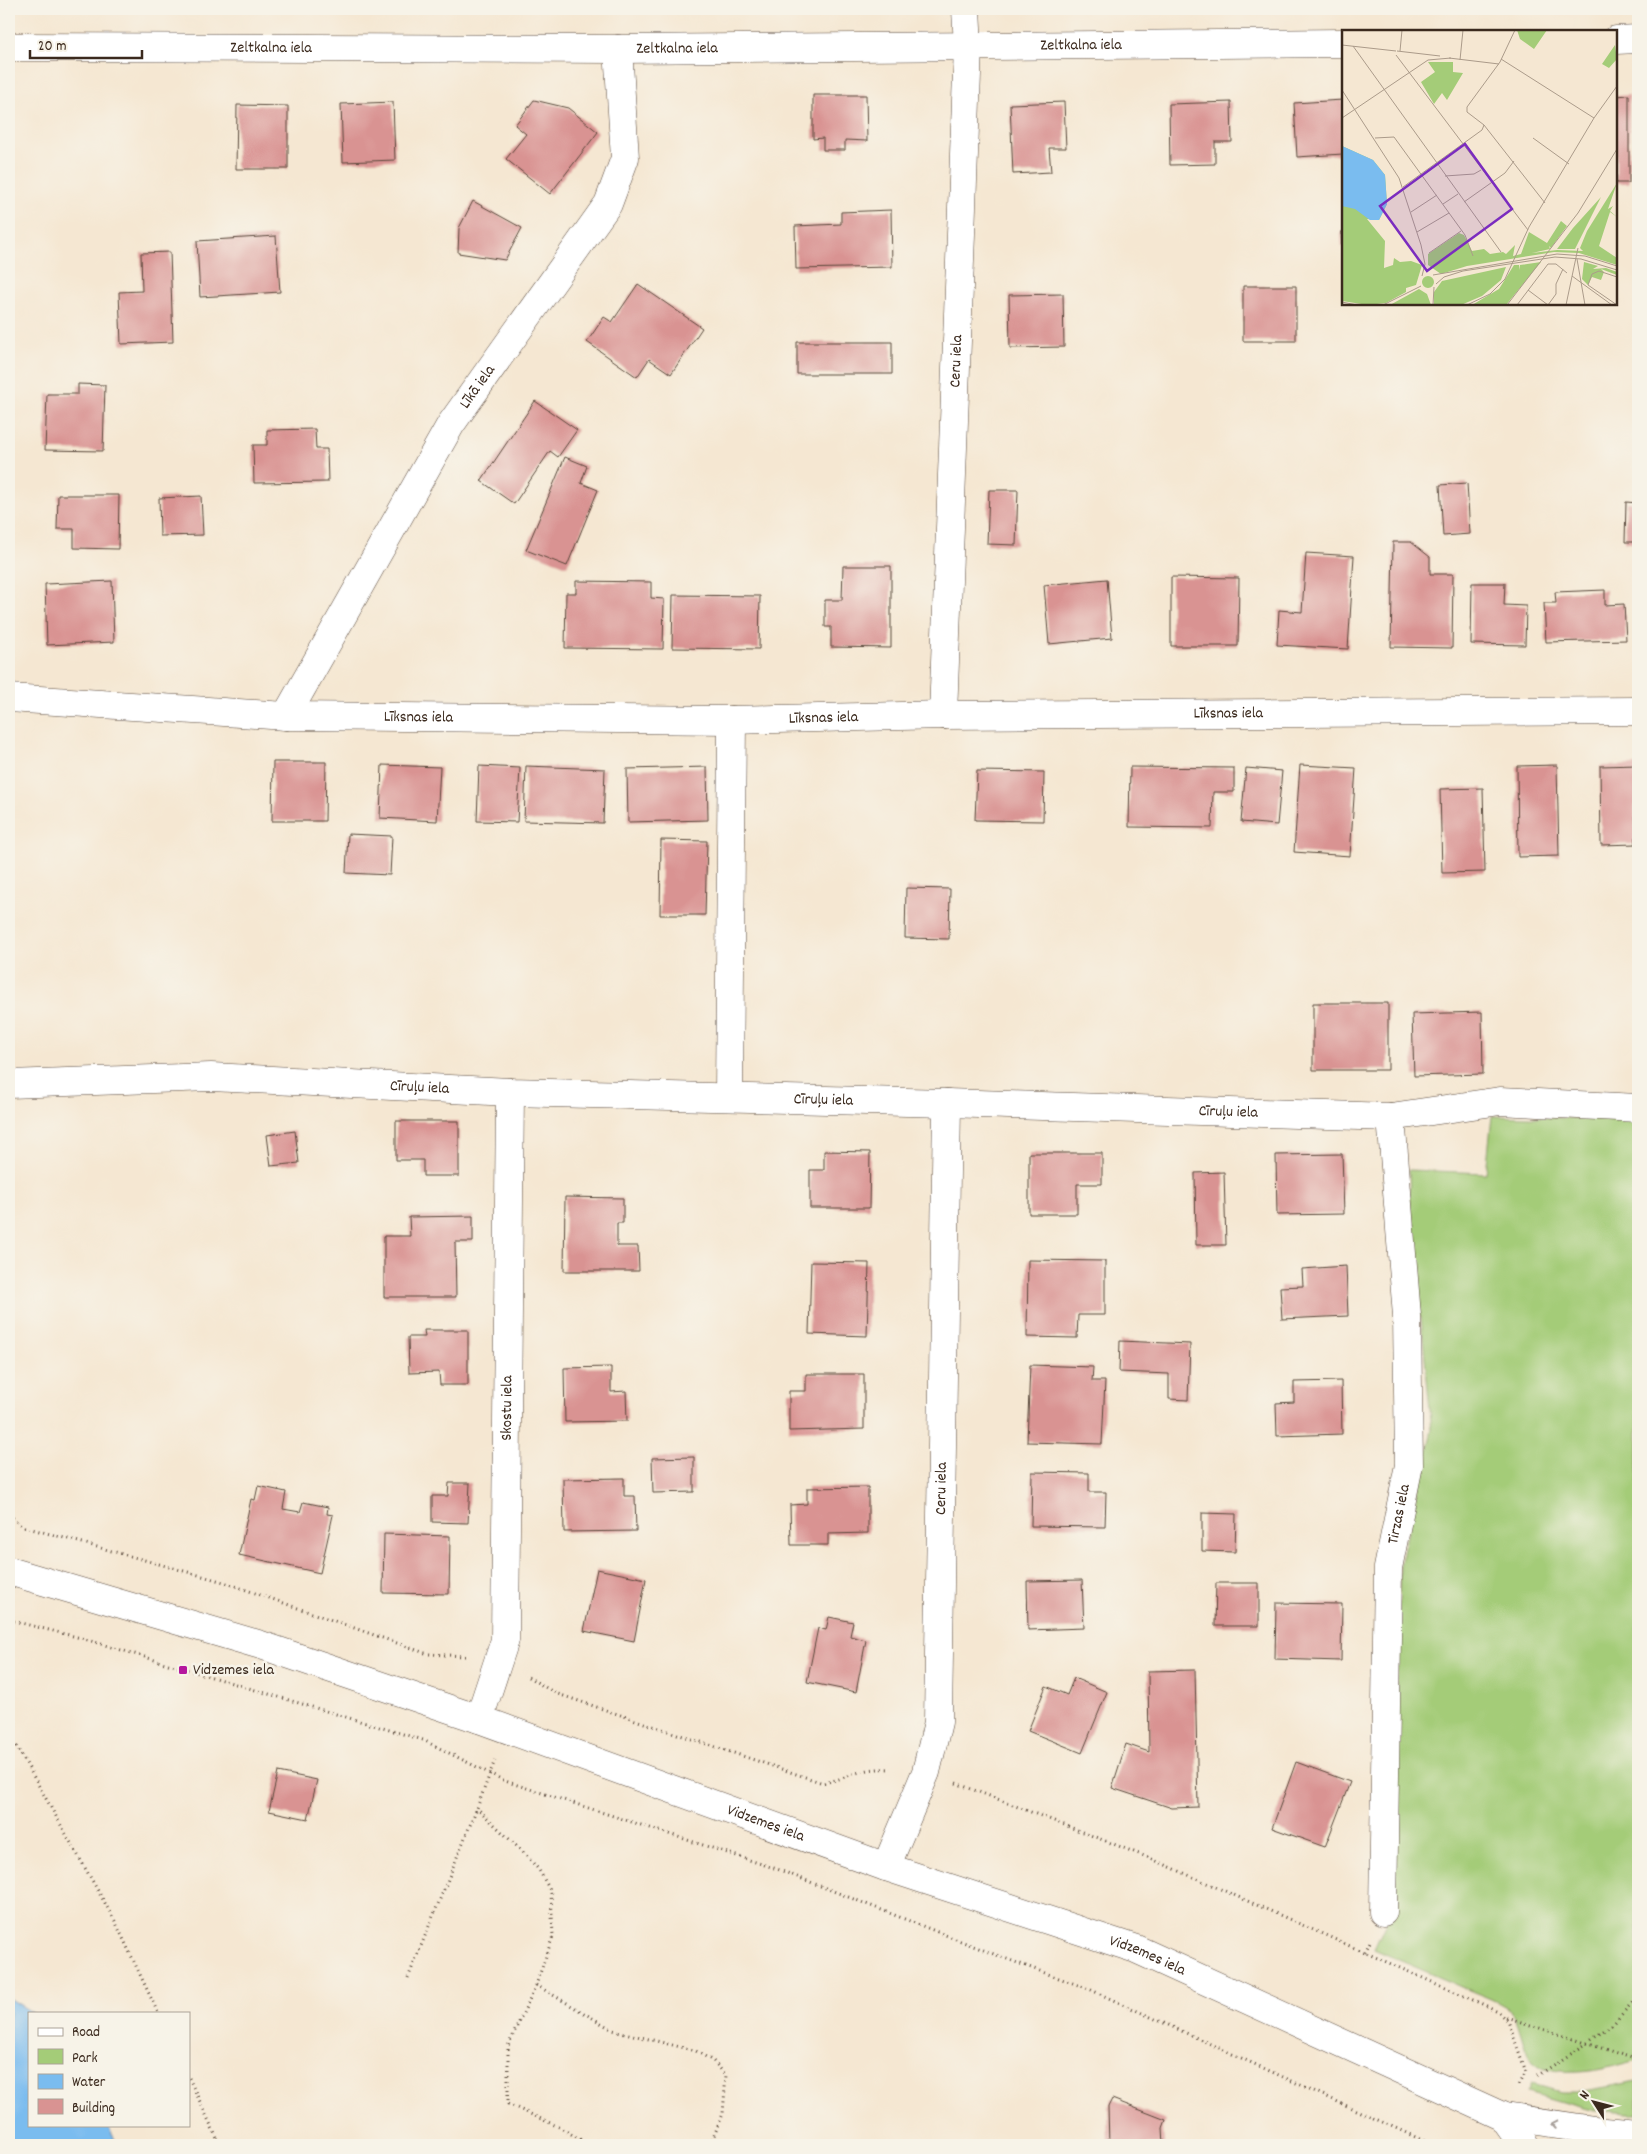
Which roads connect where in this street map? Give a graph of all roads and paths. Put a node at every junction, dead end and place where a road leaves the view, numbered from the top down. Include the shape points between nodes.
1 (966, 9) edge
2 (1638, 39) edge
3 (1617, 40) edge
4 (1342, 43) edge
5 (9, 47) edge
6 (968, 47) junction
7 (618, 49) junction
8 (9, 698) edge
9 (1638, 711) edge
10 (286, 716) junction
11 (943, 716) junction
12 (732, 720) junction
13 (9, 1084) edge
14 (510, 1092) junction
15 (729, 1097) junction
16 (946, 1103) junction
17 (1638, 1108) edge
18 (1392, 1117) junction
19 (9, 1514) edge
20 (9, 1572) edge
21 (9, 1620) edge
22 (498, 1664) junction
23 (479, 1719) junction
24 (507, 1729) junction
25 (9, 1733) edge
26 (926, 1772) junction
27 (490, 1774) junction
28 (477, 1808) junction
29 (886, 1867) junction
30 (1383, 1912) dead end
31 (408, 1978) dead end
32 (536, 1985) junction
33 (1638, 1996) edge
34 (158, 2012) edge
35 (1504, 2016) junction
36 (1586, 2044) junction
37 (1638, 2060) edge
38 (1537, 2076) dead end
39 (190, 2080) edge
40 (1519, 2087) dead end
41 (1504, 2117) junction
42 (1638, 2134) edge
43 (220, 2145) edge
44 (590, 2145) edge
45 (710, 2145) edge
46 (1433, 2145) edge
47 (1524, 2145) edge

1 - 6 street, Ceru iela
2 - 3 street
4 - 6 street, Zeltkalna iela
5 - 7 street, Zeltkalna iela
6 - 7 street, Zeltkalna iela
6 - 11 street, Ceru iela
7 - 10 street, Līkā iela via 625,158 608,204 450,424
8 - 10 street, Līksnas iela
9 - 11 street, Līksnas iela
10 - 12 street, Līksnas iela
11 - 12 street, Līksnas iela
12 - 15 street
13 - 14 street, Cīruļu iela via 211,1077
14 - 15 street, Cīruļu iela
14 - 22 street, Skostu iela via 504,1640
15 - 16 street, Cīruļu iela
16 - 18 street, Cīruļu iela
16 - 26 street, Ceru iela via 938,1722
17 - 18 street, Cīruļu iela via 1500,1101
18 - 30 street, Tirzas iela via 1407,1316 1409,1466 1388,1568
19 - 22 path via 21,1526 224,1582 428,1654 471,1656
20 - 23 street, Vidzemes iela via 261,1644
21 - 27 path via 81,1638 423,1740
22 - 23 street, Skostu iela
22 - 26 path via 519,1671 555,1693 823,1783 872,1768
23 - 24 street, Vidzemes iela
24 - 27 path
24 - 29 street, Vidzemes iela
25 - 34 path via 115,1921
26 - 29 street, Ceru iela
26 - 35 path via 1152,1859
27 - 28 path
27 - 46 path via 777,1869 1089,1989
28 - 31 path
28 - 32 path via 526,1855 551,1892 553,1936
29 - 41 street, Vidzemes iela via 1136,1949
32 - 44 path via 508,2046 508,2104 560,2127
32 - 45 path via 613,2030 696,2051 713,2061 726,2075 723,2114
33 - 36 path via 1614,2023
35 - 36 path
35 - 40 path via 1526,2072
36 - 37 path
36 - 38 path
39 - 43 path
42 -> 41 street, Vidzemes iela
41 - 47 street, Vidzemes iela

